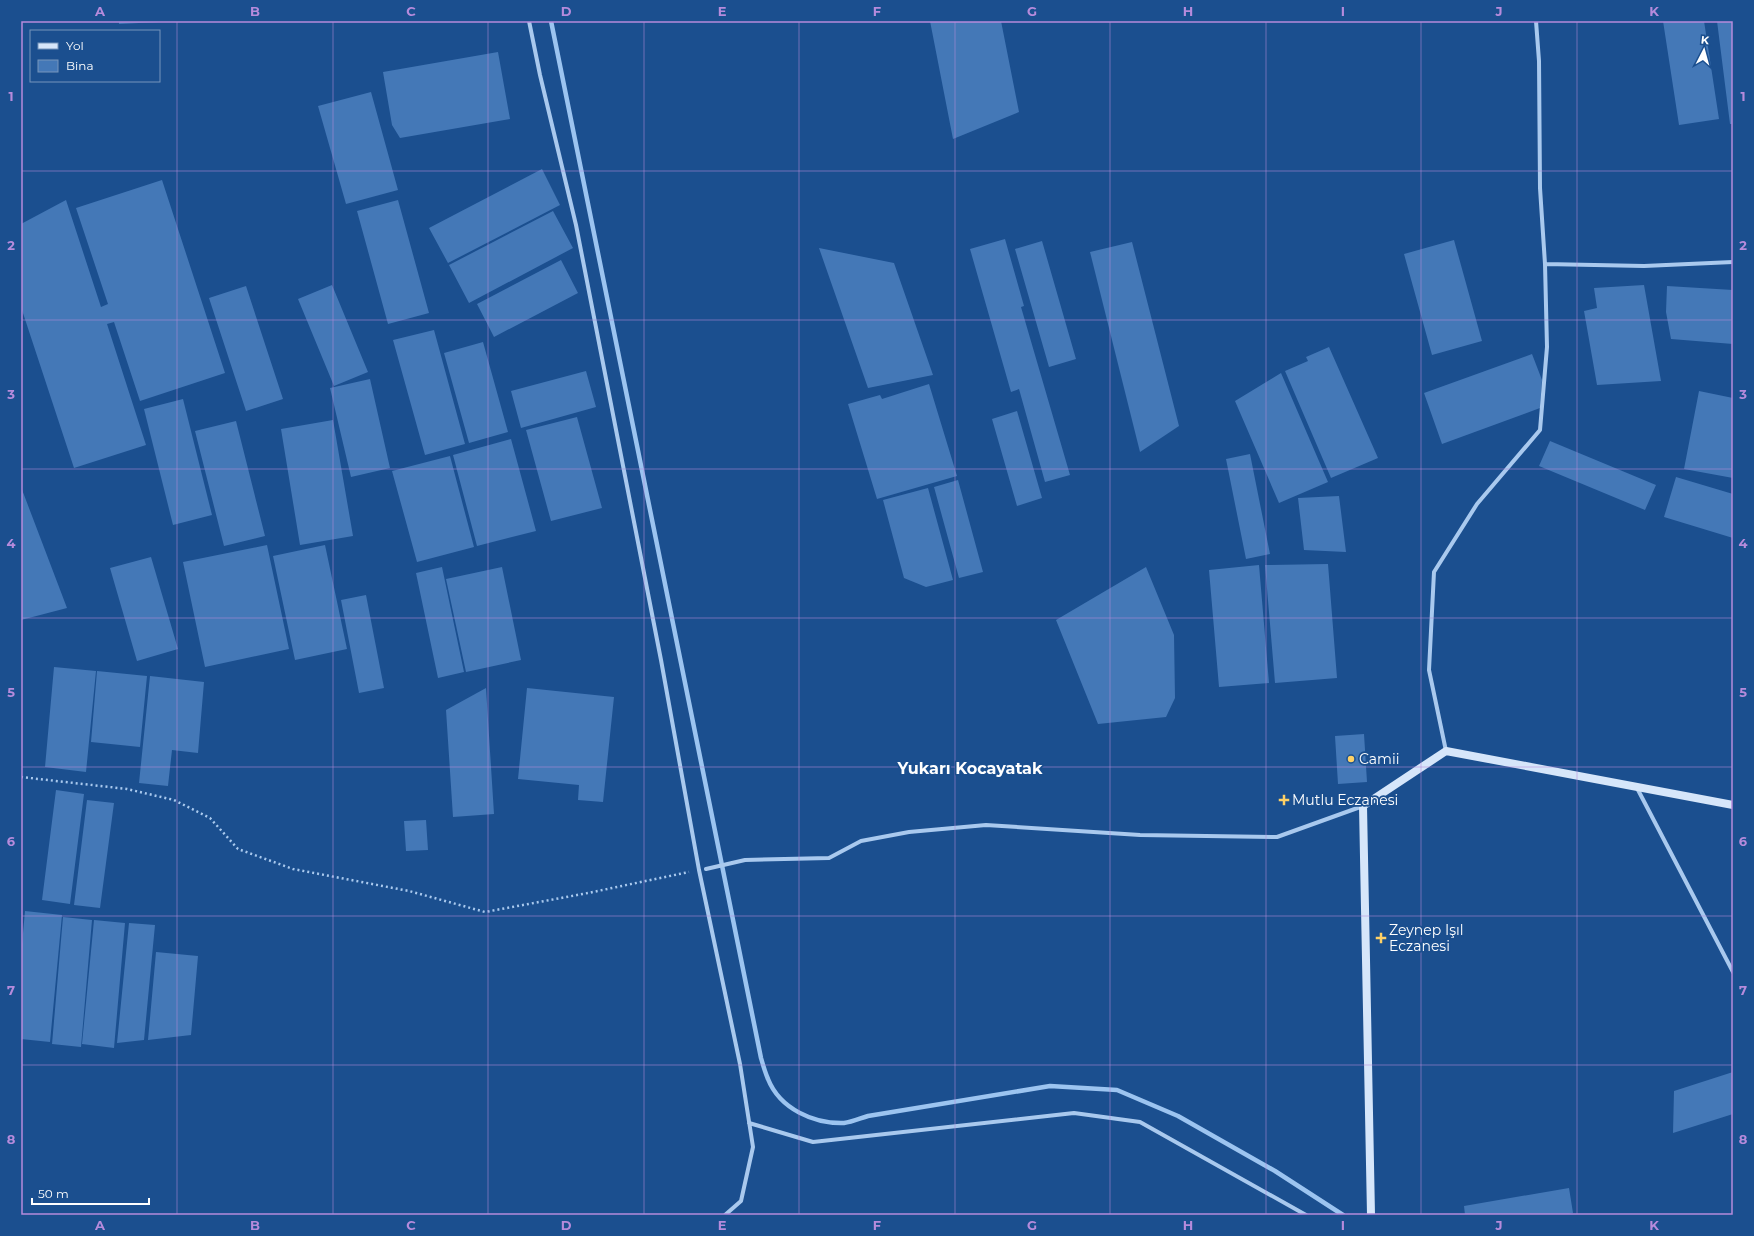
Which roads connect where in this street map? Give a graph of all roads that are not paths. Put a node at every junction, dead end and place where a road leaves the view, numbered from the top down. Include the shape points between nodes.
1 (529, 21) edge
2 (1536, 21) edge
3 (1733, 262) edge
4 (1545, 264) junction
5 (1446, 751) junction
6 (1637, 787) junction
7 (1733, 805) edge
8 (1363, 806) junction
9 (706, 868) dead end
10 (1733, 972) edge
11 (749, 1123) junction
12 (725, 1215) edge
13 (1306, 1215) edge
14 (1371, 1215) edge

1 - 11 street via 576,224 699,870 740,1064
2 - 4 street via 1539,61 1540,188
3 - 4 street via 1644,266
4 - 5 street via 1546,347 1540,430 1477,504 1434,572 1429,670
5 - 6 street
5 - 8 street
6 - 7 street
6 - 10 street
8 - 9 street via 1277,837 1140,835 986,825 909,832 861,841 829,858 746,860
8 - 14 street
11 - 12 street via 753,1147 741,1201
11 - 13 street via 813,1142 1074,1114 1140,1122

